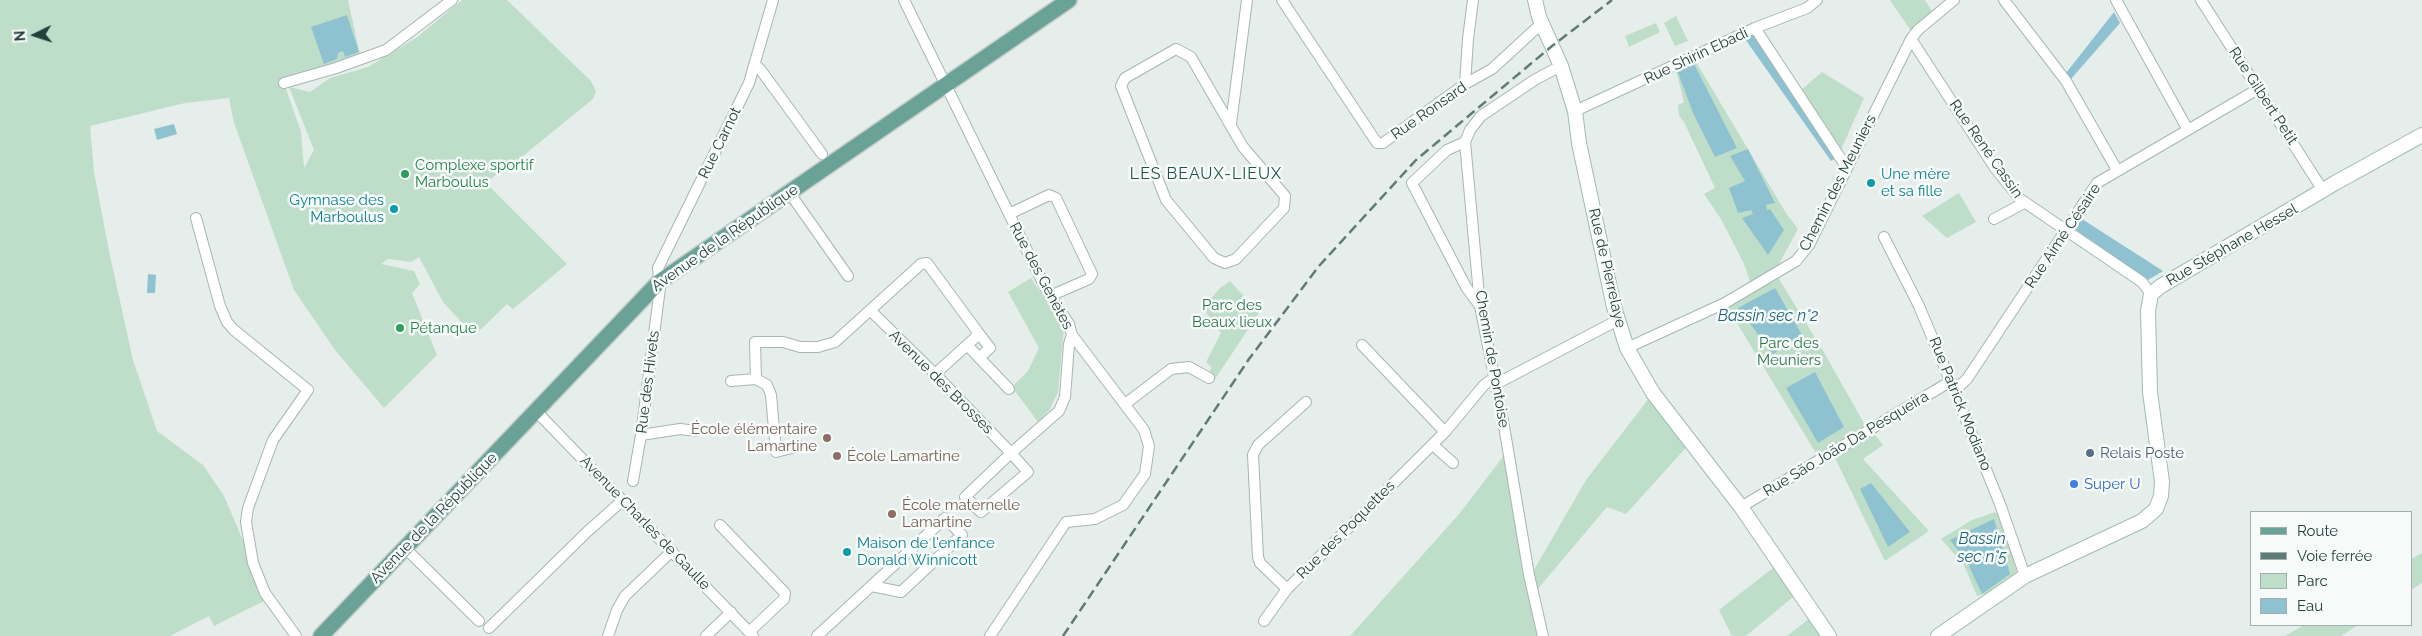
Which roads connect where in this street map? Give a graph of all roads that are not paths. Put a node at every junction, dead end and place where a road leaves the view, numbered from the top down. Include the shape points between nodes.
1 (452, 0) edge
2 (773, 0) edge
3 (904, 0) edge
4 (1069, 0) edge
5 (1247, 0) edge
6 (1282, 0) edge
7 (1474, 0) edge
8 (1535, 0) edge
9 (1817, 0) edge
10 (2004, 0) edge
11 (2116, 0) edge
12 (2201, 0) edge
13 (1947, 2) edge
14 (1542, 23) junction
15 (1755, 28) junction
16 (1911, 39) junction
17 (755, 65) junction
18 (1561, 66) junction
19 (284, 83) dead end
20 (946, 84) junction
21 (1465, 84) junction
22 (2258, 89) junction
23 (1575, 111) junction
24 (1231, 124) junction
25 (2188, 130) junction
26 (2422, 135) edge
27 (1466, 142) junction
28 (822, 154) dead end
29 (1848, 168) junction
30 (2117, 170) junction
31 (789, 192) junction
32 (2324, 192) junction
33 (2024, 203) junction
34 (1009, 214) junction
35 (196, 218) dead end
36 (1994, 219) dead end
37 (2066, 231) junction
38 (1884, 237) dead end
39 (663, 260) junction
40 (848, 276) dead end
41 (665, 278) junction
42 (2152, 294) junction
43 (1050, 296) junction
44 (1480, 306) junction
45 (871, 311) junction
46 (1618, 320) junction
47 (977, 332) junction
48 (1072, 335) junction
49 (1362, 345) dead end
50 (967, 346) junction
51 (1627, 348) junction
52 (979, 358) junction
53 (935, 374) junction
54 (756, 378) junction
55 (1209, 378) dead end
56 (1496, 380) junction
57 (731, 381) dead end
58 (1953, 386) junction
59 (1009, 389) dead end
60 (1306, 402) dead end
61 (1125, 404) junction
62 (536, 411) junction
63 (696, 431) dead end
64 (1445, 432) junction
65 (641, 435) junction
66 (1432, 444) junction
67 (800, 446) dead end
68 (1011, 453) junction
69 (1453, 463) dead end
70 (633, 481) dead end
71 (623, 500) junction
72 (1741, 507) junction
73 (720, 525) dead end
74 (405, 548) junction
75 (672, 551) junction
76 (2024, 576) junction
77 (872, 586) junction
78 (1287, 588) junction
79 (731, 612) junction
80 (479, 621) dead end
81 (1264, 621) dead end
82 (489, 628) dead end
83 (751, 634) edge
84 (296, 636) edge
85 (321, 636) edge
86 (608, 636) edge
87 (706, 636) edge
88 (817, 636) edge
89 (990, 636) edge
90 (1543, 636) edge
91 (1829, 636) edge
92 (1938, 636) edge

1 - 19 street via 386,50
2 - 17 street, Rue Carnot
3 - 20 street, Rue des Genètes
4 - 20 main road, Avenue de la République
5 - 24 street
6 - 21 street, Rue Ronsard via 1377,144 1383,143
7 - 21 street
8 - 14 street, Rue de Pierrelaye
9 - 15 street, Rue Shirin Ebadi via 1807,8
10 - 30 street via 2066,81
11 - 25 street
12 - 22 street, Rue Gilbert Petit
13 - 16 street, Chemin des Meuniers
14 - 18 street, Rue de Pierrelaye
14 - 21 street, Rue Ronsard via 1492,70
15 - 23 street, Rue Shirin Ebadi
15 - 29 street
16 - 29 street, Chemin des Meuniers
16 - 33 street, Rue René Cassin via 1995,168
17 - 28 street
17 - 39 street, Rue Carnot via 732,122
18 - 23 street, Rue de Pierrelaye
18 - 27 street via 1481,116 1470,130
20 - 31 main road, Avenue de la République
20 - 34 street, Rue des Genètes
22 - 25 street, Rue Aimé Césaire
22 - 32 street, Rue Gilbert Petit
23 - 46 street, Rue de Pierrelaye
24 - 24 street via 1191,57 1176,49 1125,78 1121,86 1166,200 1214,258 1225,263 1236,259 1284,208 1285,196 1243,146
25 - 30 street, Rue Aimé Césaire
26 - 32 street, Rue Stéphane Hessel
27 - 44 street, Chemin de Pontoise
27 - 44 street via 1447,150 1412,184 1466,287
29 - 51 street, Chemin des Meuniers via 1809,245 1796,261 1725,303
30 - 37 street, Rue Aimé Césaire via 2097,183
31 - 40 street
31 - 41 main road, Avenue de la République
32 - 42 street, Rue Stéphane Hessel
33 - 36 street
33 - 37 street, Rue René Cassin
34 - 43 street, Rue des Genètes
34 - 43 street via 1049,195 1056,198 1092,274 1089,279
35 - 84 street via 227,322 308,390 273,440 246,515 253,563 265,593
37 - 42 street, Rue René Cassin via 2142,282
37 - 58 street, Rue Aimé Césaire via 1967,379
38 - 58 street, Rue Patrick Modiano via 1919,306
39 - 41 street
39 - 41 street, Rue Carnot via 658,268
41 - 62 main road, Avenue de la République
41 - 65 street, Rue des Hivets via 660,288
42 - 76 street, Rue Stéphane Hessel via 2148,312 2148,358 2162,482 2158,503 2151,516 2142,521
43 - 48 street, Rue des Genètes via 1069,324
44 - 56 street, Chemin de Pontoise
45 - 47 street via 927,262
45 - 53 street, Avenue des Brosses
45 - 54 street via 835,342 818,347 755,342
46 - 51 street, Rue de Pierrelaye
46 - 56 street, Rue des Poquettes
47 - 50 street
47 - 52 street via 990,348
48 - 61 street, Rue des Genètes
48 - 68 street, Avenue des Brosses via 1065,397 1059,411
49 - 64 street
50 - 52 street
50 - 53 street
51 - 72 street, Rue de Pierrelaye via 1653,393
52 - 59 street
53 - 68 street, Avenue des Brosses
54 - 57 street
54 - 67 street via 767,385 771,395 776,452
55 - 61 street via 1189,367 1171,369
56 - 64 street, Rue des Poquettes via 1484,385
56 - 90 street, Chemin de Pontoise via 1529,575
58 - 72 street, Rue São João Da Pesqueira
58 - 76 street, Rue Patrick Modiano via 2000,504
60 - 78 street via 1258,445 1253,455 1258,556 1266,569
61 - 89 street, Rue des Genètes via 1144,430 1149,446 1145,474 1123,505 1095,519 1066,522
62 - 71 street, Avenue Charles de Gaulle
62 - 74 main road, Avenue de la République
63 - 65 street via 680,429
64 - 66 street, Rue des Poquettes
65 - 70 street, Rue des Hivets
66 - 69 street
66 - 78 street, Rue des Poquettes
68 - 68 street, Avenue des Brosses via 1028,472 981,512 965,497
71 - 75 street, Avenue Charles de Gaulle
71 - 82 street
72 - 91 street, Rue de Pierrelaye
73 - 83 street via 785,593 784,599
74 - 80 street
74 - 85 main road, Avenue de la République
75 - 79 street, Avenue Charles de Gaulle
75 - 86 street via 625,596
76 - 92 street, Rue Stéphane Hessel
77 - 77 street via 945,518 962,535 901,592
77 - 88 street
78 - 81 street, Rue des Poquettes
79 - 83 street, Avenue Charles de Gaulle
79 - 87 street

